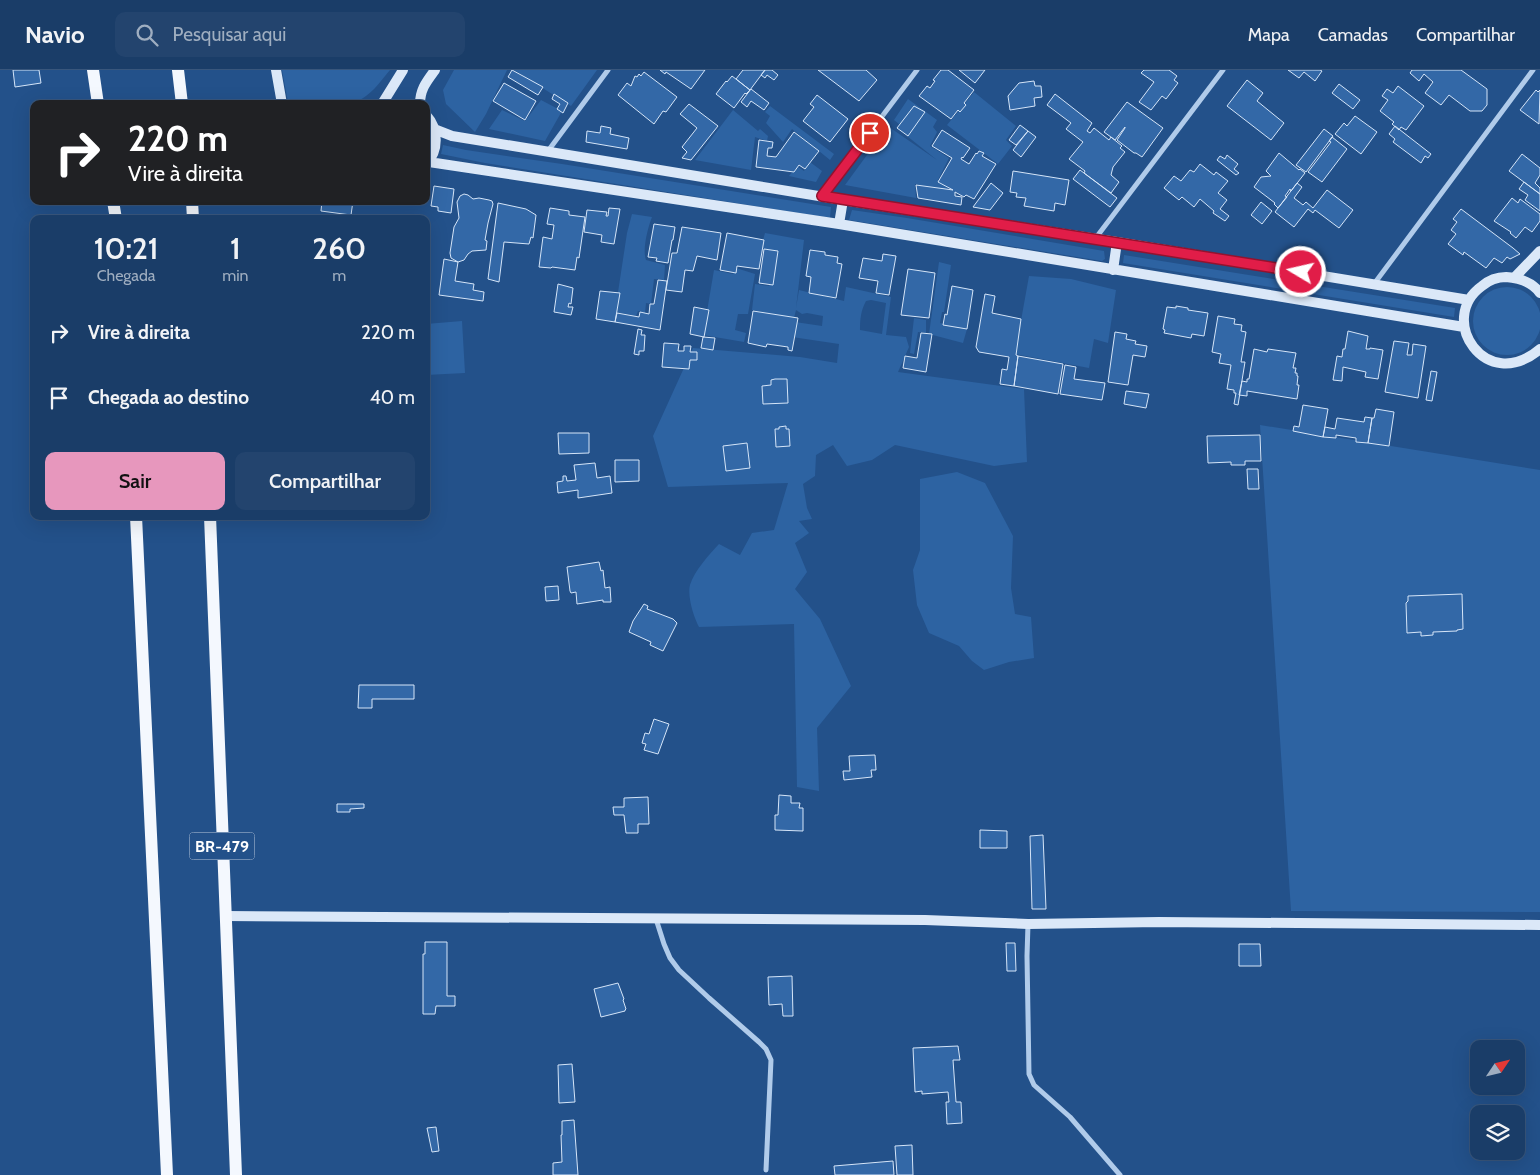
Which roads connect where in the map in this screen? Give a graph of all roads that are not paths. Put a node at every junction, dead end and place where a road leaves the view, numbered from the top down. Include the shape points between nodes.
1 (93, 70) edge
2 (178, 70) edge
3 (276, 70) edge
4 (403, 70) edge
5 (435, 70) edge
6 (608, 70) edge
7 (917, 70) edge
8 (1223, 70) edge
9 (1533, 70) edge
10 (97, 100) edge
11 (182, 100) edge
12 (281, 100) edge
13 (384, 100) edge
14 (420, 100) edge
15 (430, 122) edge
16 (434, 128) junction
17 (548, 151) junction
18 (430, 158) edge
19 (430, 163) edge
20 (822, 196) junction
21 (844, 200) junction
22 (839, 224) junction
23 (1095, 238) junction
24 (1117, 242) junction
25 (1540, 252) edge
26 (1113, 270) junction
27 (1514, 278) junction
28 (1374, 284) junction
29 (1540, 292) edge
30 (1469, 300) junction
31 (1464, 327) junction
32 (1540, 349) edge
33 (136, 520) edge
34 (210, 520) edge
35 (225, 916) junction
36 (656, 919) junction
37 (1028, 924) junction
38 (1540, 925) edge
39 (766, 1170) dead end
40 (167, 1175) edge
41 (236, 1175) edge
42 (1120, 1175) edge

1 - 10 main road
2 - 11 main road
3 - 12 street
4 - 13 street
5 - 14 street via 424,84
6 - 17 street
7 - 20 street
8 - 23 street
9 - 28 street
15 - 16 street
16 - 17 street via 452,136
16 - 18 street via 436,140
17 - 20 street
19 - 22 street
20 - 21 street
21 - 22 street
21 - 23 street
22 - 26 street
23 - 24 street
24 - 26 street
24 - 28 street
25 - 27 street
26 - 31 street
27 - 29 street via 1527,282
27 - 30 street via 1488,281
28 - 30 street
30 - 31 street via 1464,313
31 - 32 street via 1477,352 1489,360 1517,363
33 - 40 main road
34 - 35 main road, BR-479
35 - 36 street
35 - 41 main road, BR-479
36 - 37 street via 925,920
36 - 39 street via 674,964 759,1042 772,1060
37 - 38 street
37 - 42 street via 1031,1080 1076,1123

